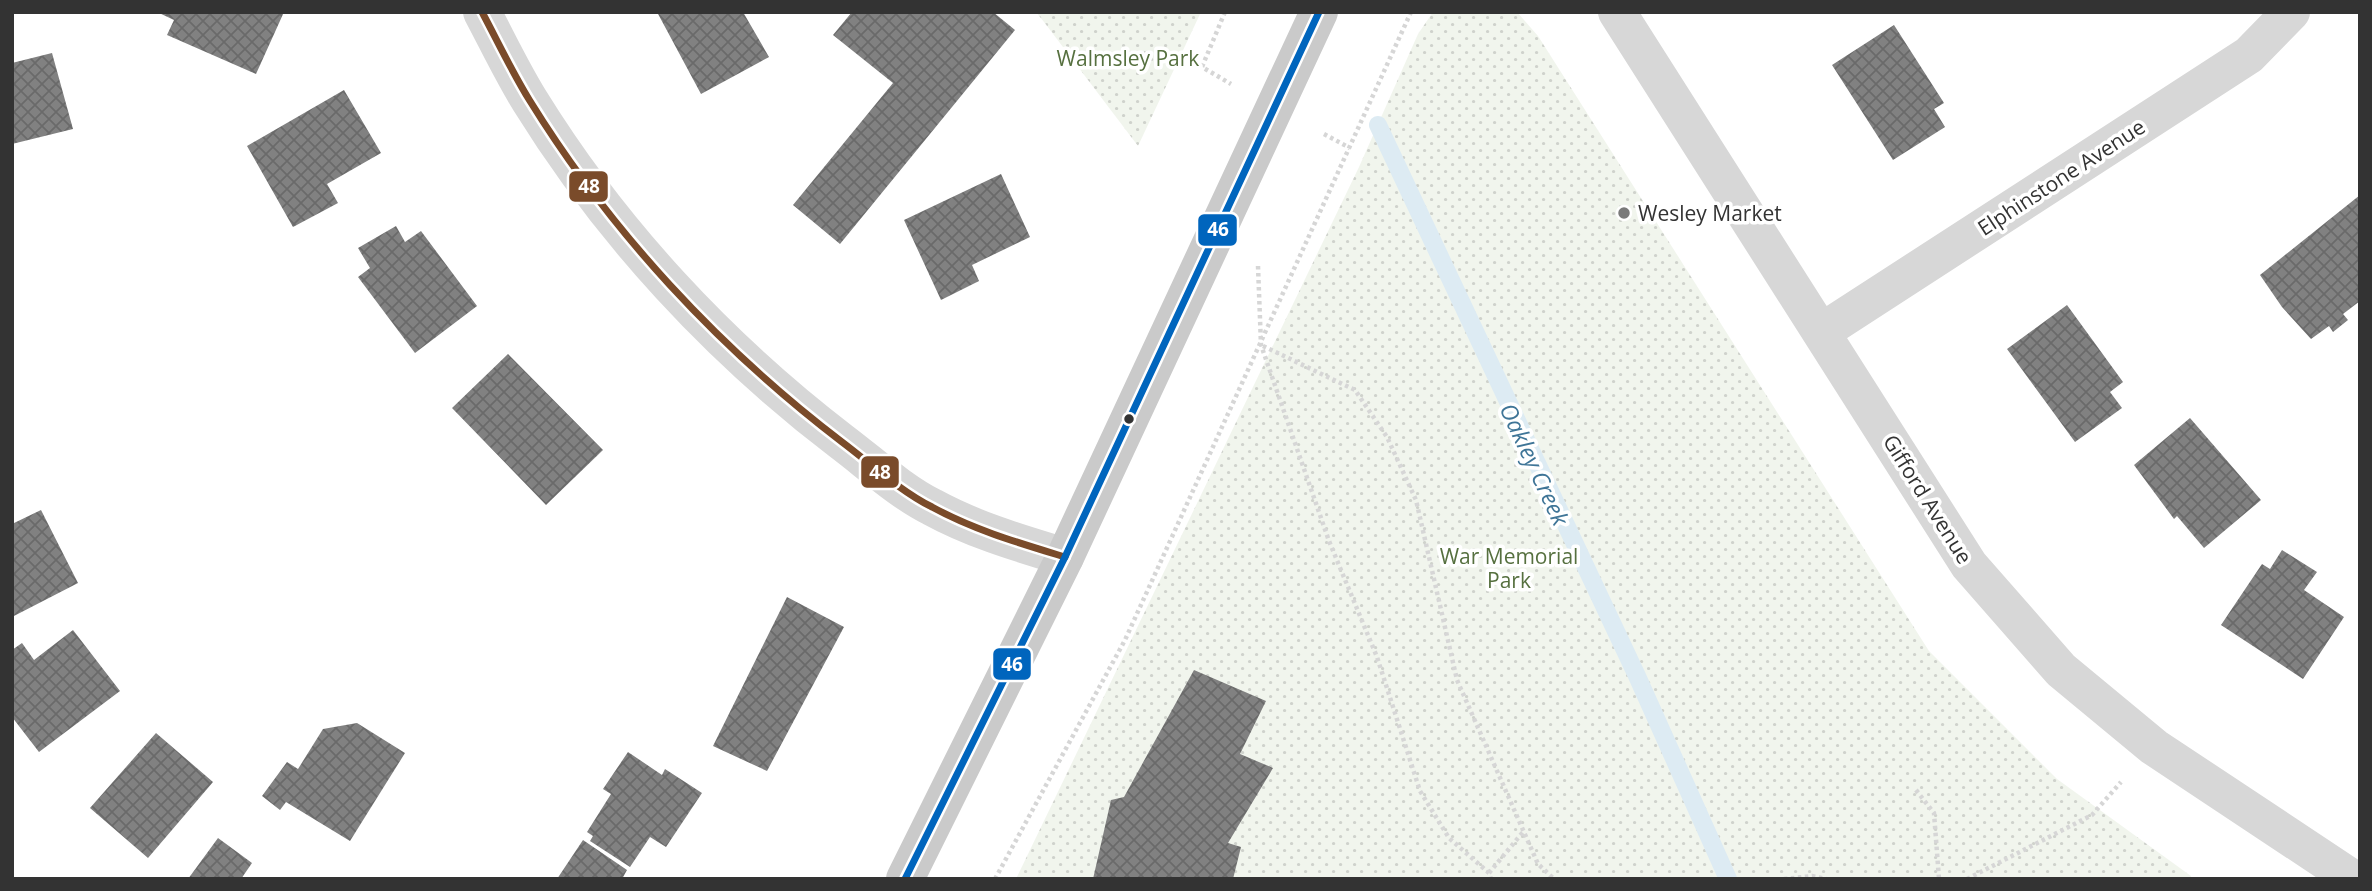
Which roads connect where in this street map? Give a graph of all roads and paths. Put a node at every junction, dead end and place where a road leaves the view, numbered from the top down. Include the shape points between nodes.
1 (482, 12) edge
2 (1225, 12) edge
3 (1319, 12) edge
4 (1411, 12) edge
5 (1617, 12) edge
6 (2291, 12) edge
7 (1239, 88) dead end
8 (1324, 134) dead end
9 (1350, 148) junction
10 (1823, 331) junction
11 (1261, 345) junction
12 (1065, 557) junction
13 (2154, 747) junction
14 (1916, 790) dead end
15 (1523, 832) junction
16 (1490, 876) edge
17 (905, 879) edge
18 (995, 879) edge
19 (1554, 879) edge
20 (1784, 879) edge
21 (1826, 879) edge
22 (1939, 879) edge
23 (1966, 879) edge
24 (2353, 879) edge

1 - 12 street via 529,99 591,191 640,253 786,399 928,506 967,525
2 - 7 path via 1202,68
3 - 12 main road
4 - 9 path
5 - 10 street, Gifford Avenue
6 - 10 street, Elphinstone Avenue via 2249,55
8 - 9 path
9 - 11 path
10 - 13 street, Gifford Avenue via 1969,565 2061,670
11 - 15 path via 1354,390 1387,437 1416,500 1458,680
11 - 16 path via 1329,541 1377,657 1420,791 1449,838
11 - 18 path via 1125,640
12 - 17 main road
13 - 23 path via 2092,815
13 - 24 street, Gifford Avenue
14 - 22 path via 1934,813
15 - 16 path
15 - 19 path via 1538,864
20 - 21 path

